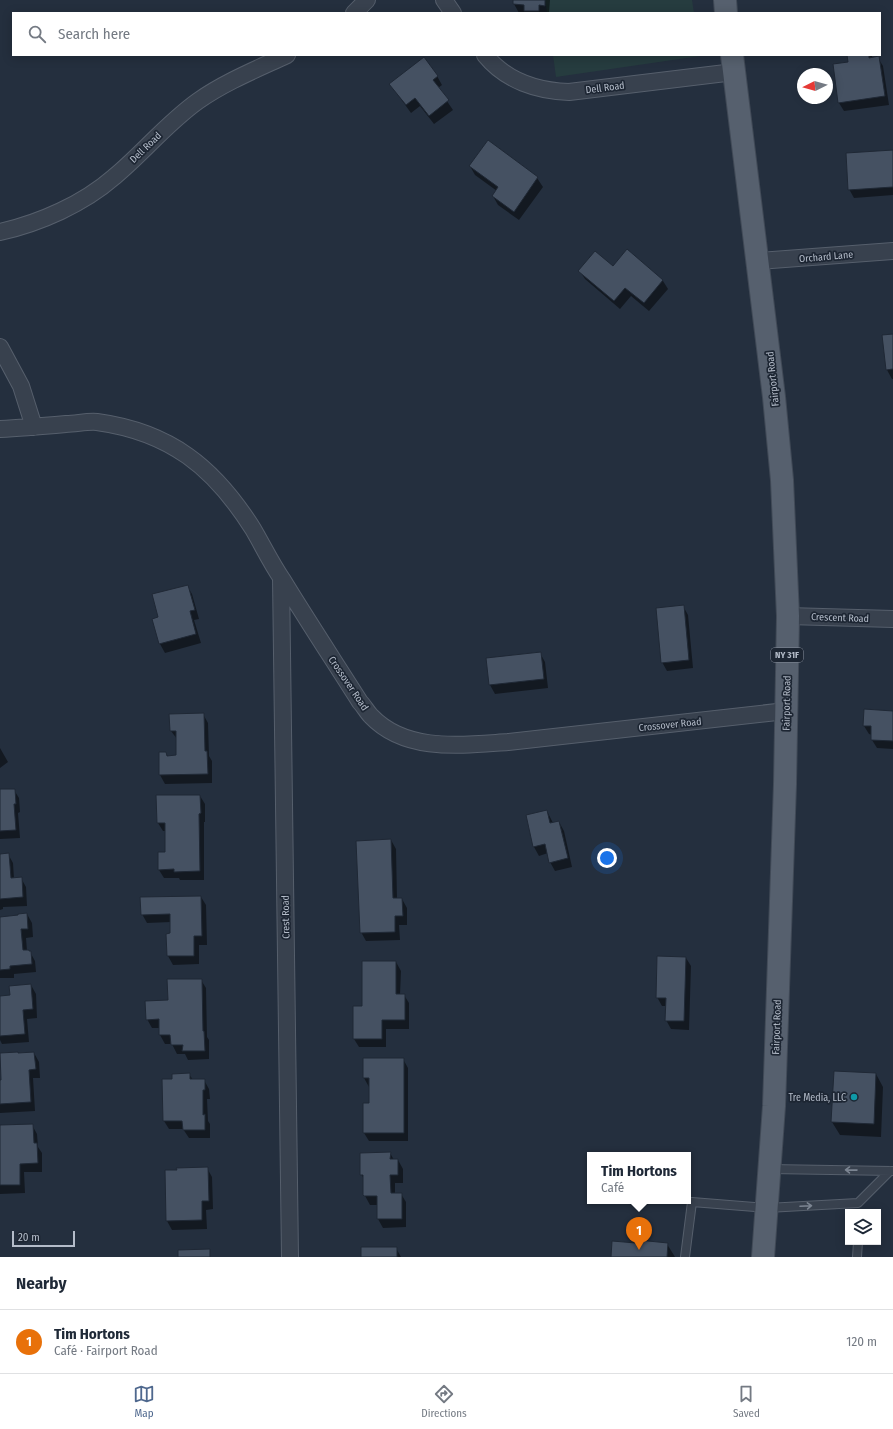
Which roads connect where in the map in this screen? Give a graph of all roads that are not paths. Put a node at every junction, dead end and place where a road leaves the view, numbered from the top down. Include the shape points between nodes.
1 (367, 0) edge
2 (444, 0) edge
3 (725, 0) edge
4 (355, 12) edge
5 (452, 12) edge
6 (726, 12) edge
7 (285, 56) edge
8 (486, 56) edge
9 (733, 64) edge
10 (0, 232) edge
11 (893, 251) edge
12 (758, 261) junction
13 (0, 347) edge
14 (34, 427) junction
15 (0, 429) edge
16 (281, 578) junction
17 (788, 616) junction
18 (893, 619) edge
19 (786, 710) junction
20 (770, 1169) junction
21 (892, 1171) edge
22 (858, 1203) junction
23 (767, 1208) junction
24 (858, 1209) edge
25 (858, 1245) edge
26 (290, 1257) edge
27 (685, 1257) edge
28 (763, 1257) edge
29 (857, 1257) edge

1 - 4 street
2 - 5 street
3 - 6 main road
7 - 10 street, Dell Road via 196,102 99,189 36,221
8 - 9 street, Dell Road via 516,80 533,87 569,92
9 - 12 main road, Fairport Road / NY 31F
11 - 12 street, Orchard Lane
12 - 17 main road, Fairport Road / NY 31F via 782,480
13 - 14 street via 21,386
14 - 15 street, Crossover Road
14 - 16 street, Crossover Road via 95,422 150,436 190,457 212,475 233,501
16 - 19 street, Crossover Road via 360,702 372,717 409,740 436,744 508,742
16 - 26 street, Crest Road
17 - 18 street, Crescent Road
17 - 19 main road, Fairport Road / NY 31F
19 - 20 main road, Fairport Road / NY 31F
21 -> 20 lane
20 - 23 main road, Fairport Road / NY 31F
21 - 22 lane
23 -> 22 lane
22 - 24 lane
23 - 27 lane via 692,1202
23 - 28 main road, Fairport Road / NY 31F
25 - 29 lane

